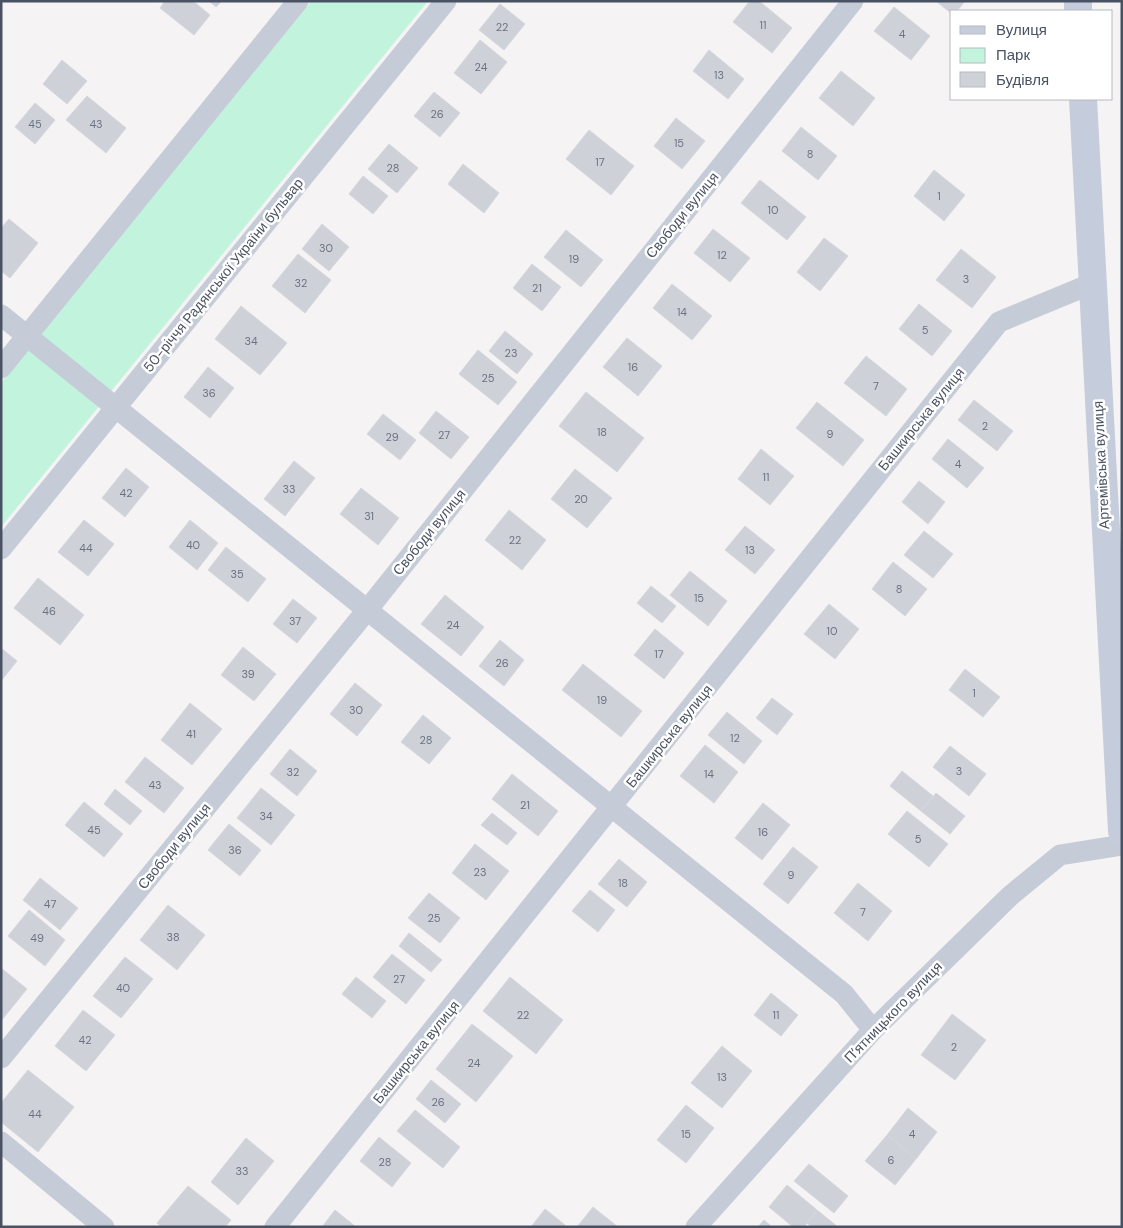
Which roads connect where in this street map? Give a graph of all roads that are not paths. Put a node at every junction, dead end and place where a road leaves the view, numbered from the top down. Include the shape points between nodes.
1 (298, 1) edge
2 (446, 1) edge
3 (853, 1) edge
4 (1082, 100) edge
5 (1091, 284) junction
6 (1, 315) edge
7 (27, 336) junction
8 (1, 368) edge
9 (115, 408) junction
10 (1, 549) edge
11 (368, 609) junction
12 (612, 807) junction
13 (1122, 831) edge
14 (1122, 845) edge
15 (873, 1030) junction
16 (1, 1058) edge
17 (1, 1142) edge
18 (104, 1227) edge
19 (275, 1227) edge
20 (696, 1227) edge

1 - 7 street
2 - 9 street, 50-річчя Радянської України бульвар
3 - 11 street, Свободи вулиця
4 - 5 main road, Артемівська вулиця
5 - 12 street, Башкирська вулиця via 999,322
5 - 13 main road, Артемівська вулиця
6 - 7 street
7 - 8 street
7 - 9 street
9 - 10 street, 50-річчя Радянської України бульвар
9 - 11 street
11 - 12 street
11 - 16 street, Свободи вулиця
12 - 15 street via 844,994
12 - 19 street, Башкирська вулиця
14 - 15 street, П’ятницького вулиця via 1060,855 1010,896
15 - 20 street, П’ятницького вулиця
17 - 18 street

